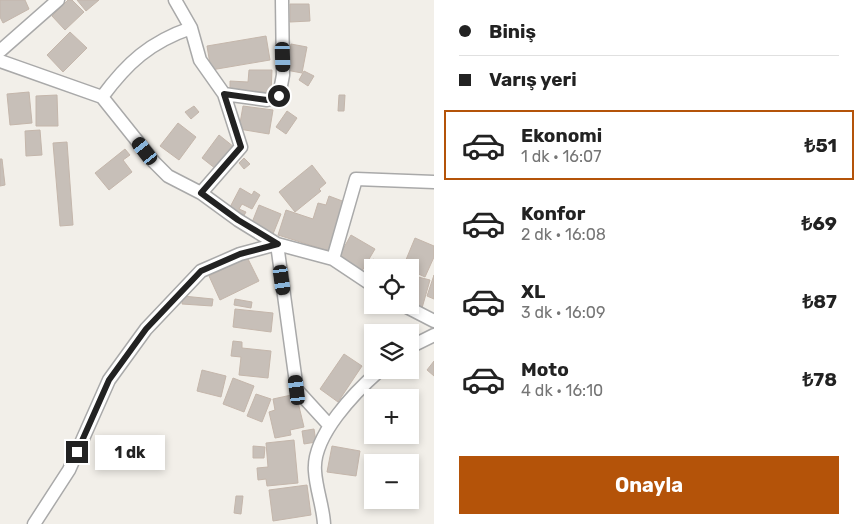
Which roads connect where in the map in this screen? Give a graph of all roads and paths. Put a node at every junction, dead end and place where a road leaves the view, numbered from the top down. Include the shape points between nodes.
1 (58, 0) edge
2 (175, 0) edge
3 (282, 0) edge
4 (191, 28) junction
5 (0, 52) edge
6 (0, 61) edge
7 (224, 94) junction
8 (102, 97) junction
9 (434, 182) edge
10 (201, 193) junction
11 (278, 244) junction
12 (333, 259) junction
13 (364, 280) edge
14 (419, 313) edge
15 (434, 321) edge
16 (434, 335) edge
17 (419, 342) edge
18 (372, 379) edge
19 (329, 425) junction
20 (34, 524) edge
21 (324, 524) edge

1 - 5 street
2 - 4 street
3 - 7 street via 283,75 279,96 267,100
4 - 7 street via 200,60
4 - 8 street via 166,36 140,54
6 - 8 street
7 - 10 street via 241,147
8 - 10 street via 168,176
9 - 12 street via 356,178
10 - 11 street
11 - 12 street
11 - 19 street via 297,390
11 - 20 street via 240,254 201,271 146,329 109,380 69,470
12 - 13 street
14 - 15 street
16 - 17 street
18 - 19 street
19 - 21 street via 317,448 315,471

